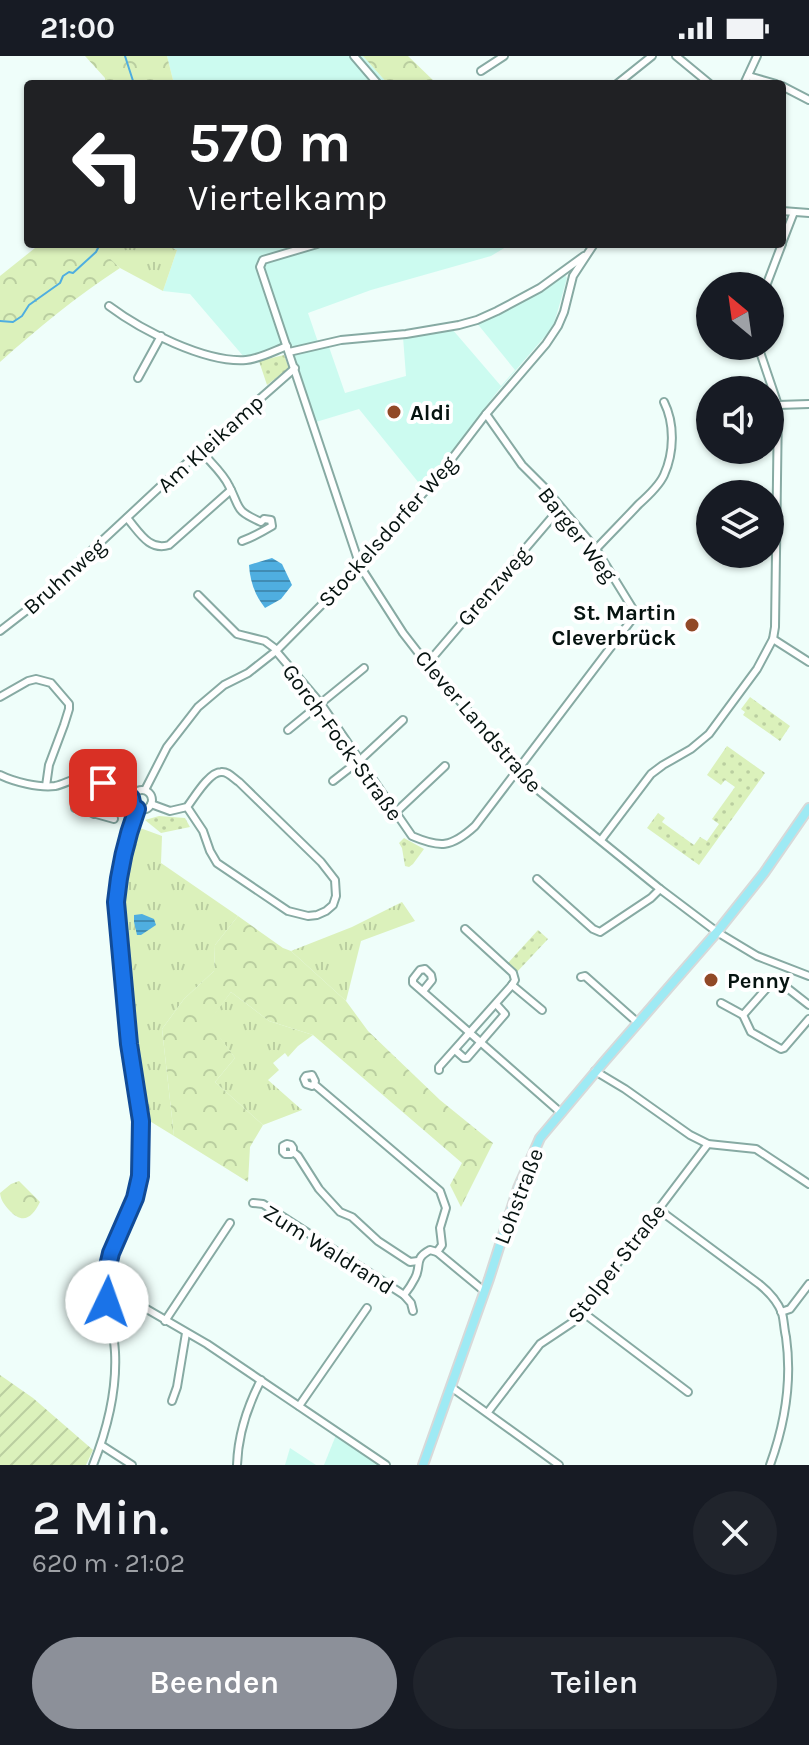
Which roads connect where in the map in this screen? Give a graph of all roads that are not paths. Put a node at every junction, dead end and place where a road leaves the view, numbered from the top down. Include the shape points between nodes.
1 (354, 56) edge
2 (504, 56) edge
3 (652, 56) edge
4 (676, 56) edge
5 (757, 56) edge
6 (481, 71) dead end
7 (748, 76) junction
8 (375, 80) edge
9 (622, 80) edge
10 (705, 80) edge
11 (746, 80) edge
12 (762, 80) edge
13 (786, 88) edge
14 (809, 100) edge
15 (786, 211) edge
16 (794, 212) junction
17 (809, 213) edge
18 (786, 233) edge
19 (304, 248) edge
20 (591, 248) edge
21 (780, 248) edge
22 (586, 254) junction
23 (771, 272) edge
24 (109, 306) dead end
25 (161, 336) junction
26 (288, 349) junction
27 (295, 368) junction
28 (138, 378) dead end
29 (664, 402) dead end
30 (809, 404) edge
31 (784, 405) edge
32 (486, 414) junction
33 (201, 451) junction
34 (777, 464) edge
35 (231, 490) junction
36 (560, 508) junction
37 (127, 518) junction
38 (242, 541) dead end
39 (596, 549) junction
40 (360, 566) junction
41 (198, 595) dead end
42 (0, 631) edge
43 (773, 639) junction
44 (276, 650) junction
45 (809, 662) edge
46 (427, 664) junction
47 (364, 668) dead end
48 (0, 697) edge
49 (321, 704) junction
50 (403, 720) dead end
51 (288, 730) dead end
52 (360, 760) junction
53 (445, 766) dead end
54 (518, 770) junction
55 (0, 775) edge
56 (333, 781) dead end
57 (103, 783) junction
58 (46, 786) junction
59 (145, 790) junction
60 (131, 798) junction
61 (151, 804) junction
62 (187, 807) junction
63 (75, 808) dead end
64 (809, 808) edge
65 (137, 809) junction
66 (395, 813) junction
67 (94, 814) junction
68 (114, 819) dead end
69 (601, 840) junction
70 (537, 879) dead end
71 (660, 889) junction
72 (465, 929) dead end
73 (717, 932) junction
74 (809, 976) edge
75 (581, 977) dead end
76 (512, 985) junction
77 (423, 991) dead end
78 (721, 1003) dead end
79 (496, 1004) junction
80 (809, 1005) edge
81 (542, 1010) dead end
82 (743, 1015) junction
83 (809, 1019) edge
84 (638, 1023) junction
85 (470, 1033) junction
86 (481, 1043) junction
87 (455, 1050) junction
88 (439, 1070) dead end
89 (595, 1071) junction
90 (314, 1084) dead end
91 (560, 1112) junction
92 (708, 1144) junction
93 (293, 1152) dead end
94 (809, 1184) edge
95 (253, 1203) dead end
96 (658, 1209) junction
97 (230, 1223) dead end
98 (437, 1252) junction
99 (418, 1261) junction
100 (809, 1284) edge
101 (484, 1291) junction
102 (107, 1294) junction
103 (404, 1295) junction
104 (367, 1308) dead end
105 (413, 1311) dead end
106 (581, 1311) junction
107 (781, 1312) junction
108 (165, 1321) junction
109 (186, 1333) junction
110 (261, 1380) junction
111 (451, 1387) junction
112 (688, 1392) dead end
113 (172, 1401) dead end
114 (299, 1406) junction
115 (488, 1412) junction
116 (101, 1445) junction
117 (93, 1465) edge
118 (132, 1465) edge
119 (237, 1465) edge
120 (386, 1465) edge
121 (423, 1465) edge
122 (559, 1465) edge
123 (770, 1465) edge

1 - 8 street
2 - 6 street
3 - 9 street
4 - 10 street
5 - 7 street
7 - 11 street
7 - 12 street
13 - 14 street
15 - 16 street
16 - 17 street
16 - 18 street
19 - 26 street, Clever Landstraße via 263,260 260,267
20 - 22 street, Stockelsdorfer Weg
21 - 23 street
22 - 26 street via 540,288 477,320
22 - 32 street, Stockelsdorfer Weg via 573,276 558,326
24 - 25 street
25 - 26 street via 219,358 246,360
25 - 28 street
26 - 27 street, Clever Landstraße
27 - 33 street, Am Kleikamp
27 - 40 street, Clever Landstraße
29 - 39 street via 672,427 663,476
30 - 31 street
32 - 36 street, Barger Weg
32 - 40 street, Stockelsdorfer Weg
33 - 35 street
33 - 37 street, Am Kleikamp
34 - 43 street
35 - 37 street via 161,548 151,546
35 - 38 street via 238,509 262,526 261,533
36 - 39 street, Barger Weg
36 - 46 street, Grenzweg
37 - 42 street, Bruhnweg
39 - 54 street, Barger Weg via 636,614
40 - 44 street, Stockelsdorfer Weg
40 - 46 street, Clever Landstraße
41 - 44 street via 237,634 265,641
43 - 45 street
43 - 69 street via 709,734 651,774
44 - 49 street, Gorch-Fock-Straße
44 - 59 street, Stockelsdorfer Weg via 198,707 167,747
46 - 54 street, Clever Landstraße
47 - 49 street
48 - 58 street via 36,679 51,683 69,704
49 - 51 street
49 - 52 street, Gorch-Fock-Straße
50 - 52 street
52 - 56 street
52 - 66 street, Gorch-Fock-Straße
53 - 66 street
54 - 66 street, Gorch-Fock-Straße via 475,826 447,844 433,845 412,836
54 - 69 street, Clever Landstraße
55 - 58 street
57 - 58 street via 81,777
57 - 60 street
57 - 67 street
59 - 60 street
59 - 61 street
60 - 65 street
61 - 62 street via 170,811
61 - 65 street
62 - 62 street via 217,863 249,886 288,911 308,916 333,905 335,880 321,862 227,773 212,775
63 - 67 street
64 - 73 main road, Lohstraße
65 - 102 street via 116,902 141,1121 140,1176 111,1253
67 - 68 street
69 - 71 street, Clever Landstraße
70 - 71 street via 600,932
71 - 73 street, Clever Landstraße
72 - 76 street via 513,973
73 - 74 street, Clever Landstraße via 757,956
73 - 84 main road, Lohstraße
75 - 84 street
76 - 79 street
76 - 81 street
77 - 85 street
78 - 82 street
79 - 85 street
79 - 86 street via 505,1014
80 - 82 street via 774,980
82 - 83 street via 751,1032 781,1049
84 - 89 main road, Lohstraße
85 - 86 street
85 - 87 street
86 - 87 street via 467,1058
86 - 91 street
87 - 88 street
89 - 91 main road, Lohstraße
89 - 92 street
90 - 98 street via 440,1191 446,1208
91 - 101 main road, Lohstraße via 525,1170
92 - 94 street via 756,1149
92 - 96 street, Stolper Straße
93 - 99 street via 340,1212 410,1262
95 - 103 street, Zum Waldrand via 263,1204
96 - 106 street, Stolper Straße
96 - 107 street via 759,1284
97 - 108 street
98 - 99 street, Zum Waldrand via 430,1250
98 - 101 street
99 - 103 street, Zum Waldrand via 418,1274
100 - 107 street via 790,1309
101 - 111 main road, Lohstraße
102 - 108 street via 126,1297
102 - 116 street via 115,1370
103 - 105 street, Zum Waldrand
104 - 114 street
106 - 112 street
106 - 115 street, Stolper Straße via 540,1344
107 - 123 street via 789,1373
108 - 109 street
109 - 110 street
109 - 113 street
110 - 114 street
110 - 119 street via 243,1420
111 - 115 street
111 - 121 main road, Lohstraße
114 - 120 street
115 - 122 street
116 - 117 street
116 - 118 street

